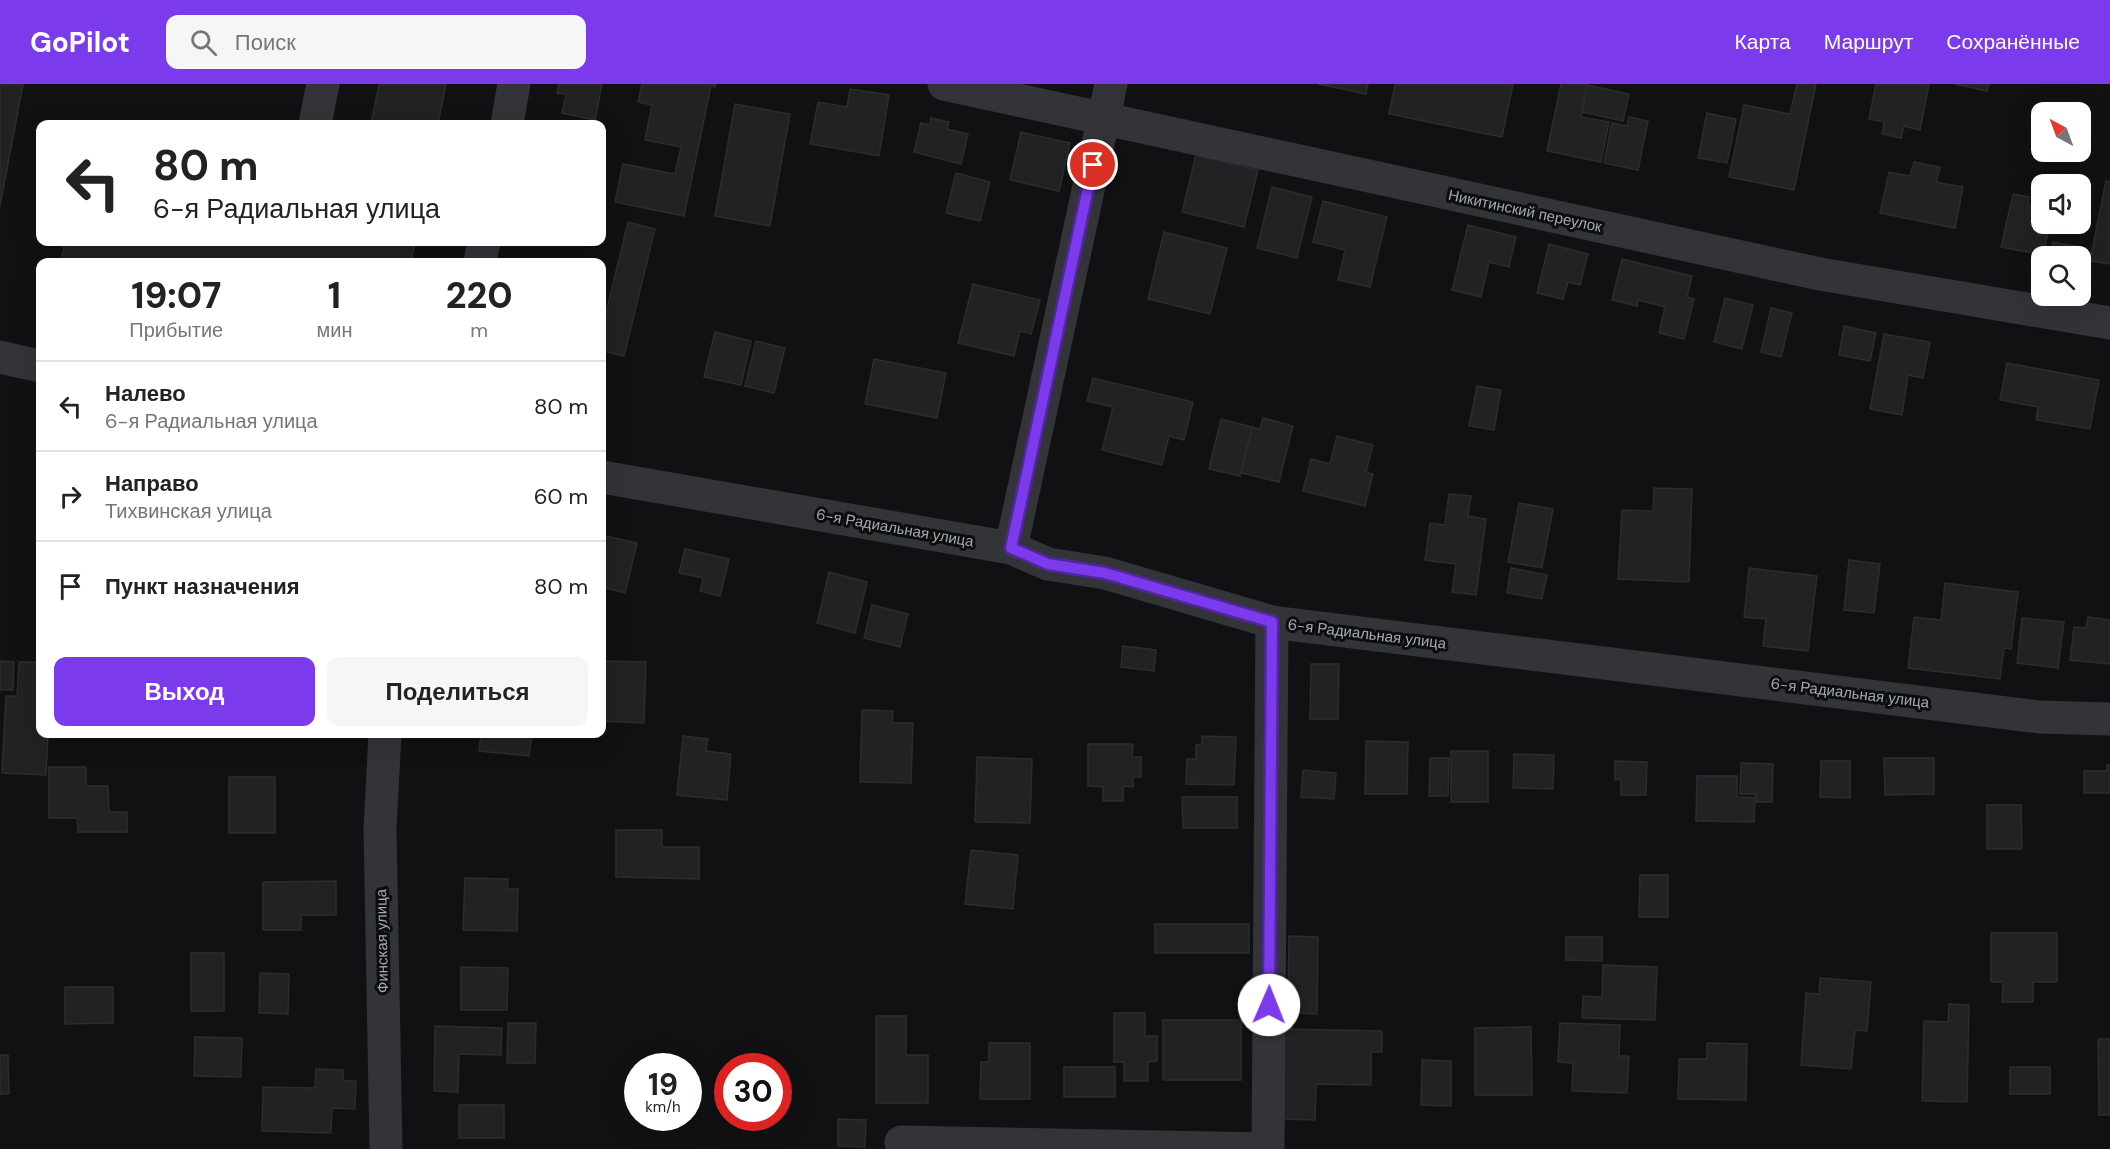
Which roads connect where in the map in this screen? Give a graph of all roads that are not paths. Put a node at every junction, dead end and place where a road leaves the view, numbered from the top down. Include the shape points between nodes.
1 (324, 84) edge
2 (514, 84) edge
3 (944, 84) edge
4 (1111, 84) edge
5 (316, 120) edge
6 (508, 120) edge
7 (1103, 120) junction
8 (2110, 323) edge
9 (0, 357) edge
10 (36, 365) edge
11 (606, 478) edge
12 (1011, 548) junction
13 (1272, 622) junction
14 (2110, 719) edge
15 (385, 738) edge
16 (902, 1142) dead end
17 (386, 1149) edge
18 (1268, 1149) edge

1 - 5 street
2 - 6 street
3 - 7 street, Никитинский переулок
4 - 7 street
7 - 8 street, Никитинский переулок via 1820,274
7 - 12 street
9 - 10 street
11 - 12 street, 6-я Радиальная улица
12 - 13 street, 6-я Радиальная улица via 1048,564 1105,573
13 - 14 street, 6-я Радиальная улица via 2039,717
13 - 18 street
15 - 17 street, Финская улица via 380,829
16 - 18 street

